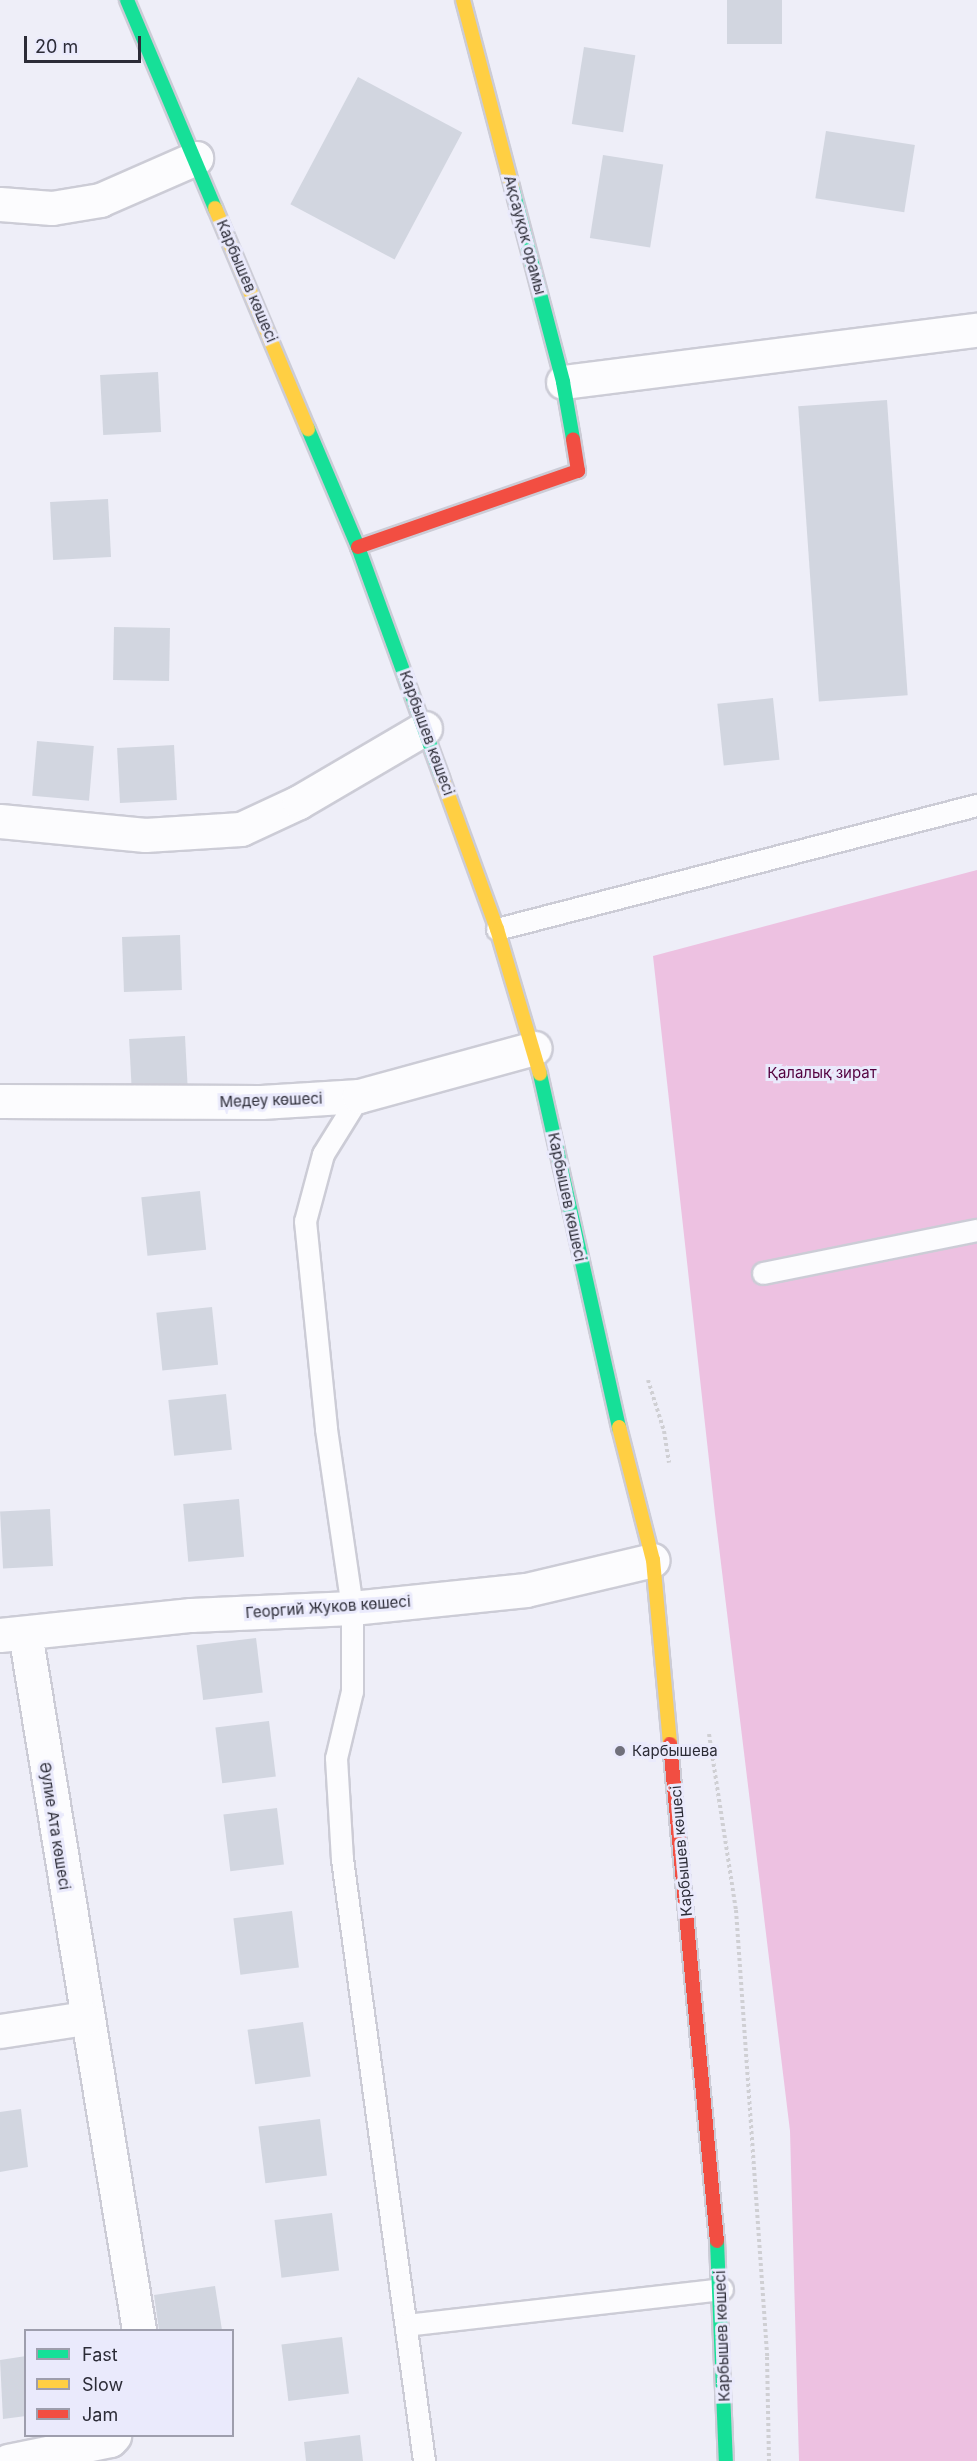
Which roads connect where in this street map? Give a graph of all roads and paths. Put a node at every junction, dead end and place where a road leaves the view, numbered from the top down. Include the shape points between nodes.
1 (127, 0) edge
2 (463, 0) edge
3 (196, 158) junction
4 (0, 204) edge
5 (977, 330) edge
6 (563, 382) junction
7 (358, 547) junction
8 (425, 728) junction
9 (977, 805) edge
10 (0, 821) edge
11 (497, 929) junction
12 (535, 1048) junction
13 (359, 1096) junction
14 (0, 1101) edge
15 (977, 1230) edge
16 (764, 1273) dead end
17 (653, 1560) junction
18 (352, 1608) junction
19 (12, 1634) edge
20 (85, 2018) junction
21 (0, 2031) edge
22 (722, 2289) junction
23 (406, 2325) junction
24 (139, 2329) edge
25 (113, 2437) edge
26 (8, 2461) edge
27 (424, 2461) edge
28 (726, 2461) edge

1 - 3 street, Карбышев көшесі
2 - 6 street, Ақсауқок орамы
3 - 4 street via 100,200 52,208
3 - 7 street, Карбышев көшесі
5 - 6 street
6 - 7 street, Ақсауқок орамы via 578,471
7 - 8 street, Карбышев көшесі
8 - 10 street via 298,802 241,829 145,835
8 - 11 street, Карбышев көшесі
9 - 11 lane
11 - 12 street, Карбышев көшесі
12 - 13 street, Медеу көшесі
12 - 17 street, Карбышев көшесі via 599,1351
13 - 14 street, Медеу көшесі via 261,1102
13 - 18 lane via 323,1154 305,1221 326,1429
15 - 16 lane
17 - 18 street, Георгий Жуков көшесі via 526,1590
17 - 22 street, Карбышев көшесі
18 - 19 street, Георгий Жуков көшесі via 191,1615
18 - 23 lane via 352,1691 336,1758 342,1859
19 - 20 street, Әулие Ата көшесі
20 - 21 street
20 - 24 street, Әулие Ата көшесі
22 - 23 lane
22 - 28 street, Карбышев көшесі
23 - 27 lane
25 - 26 street

